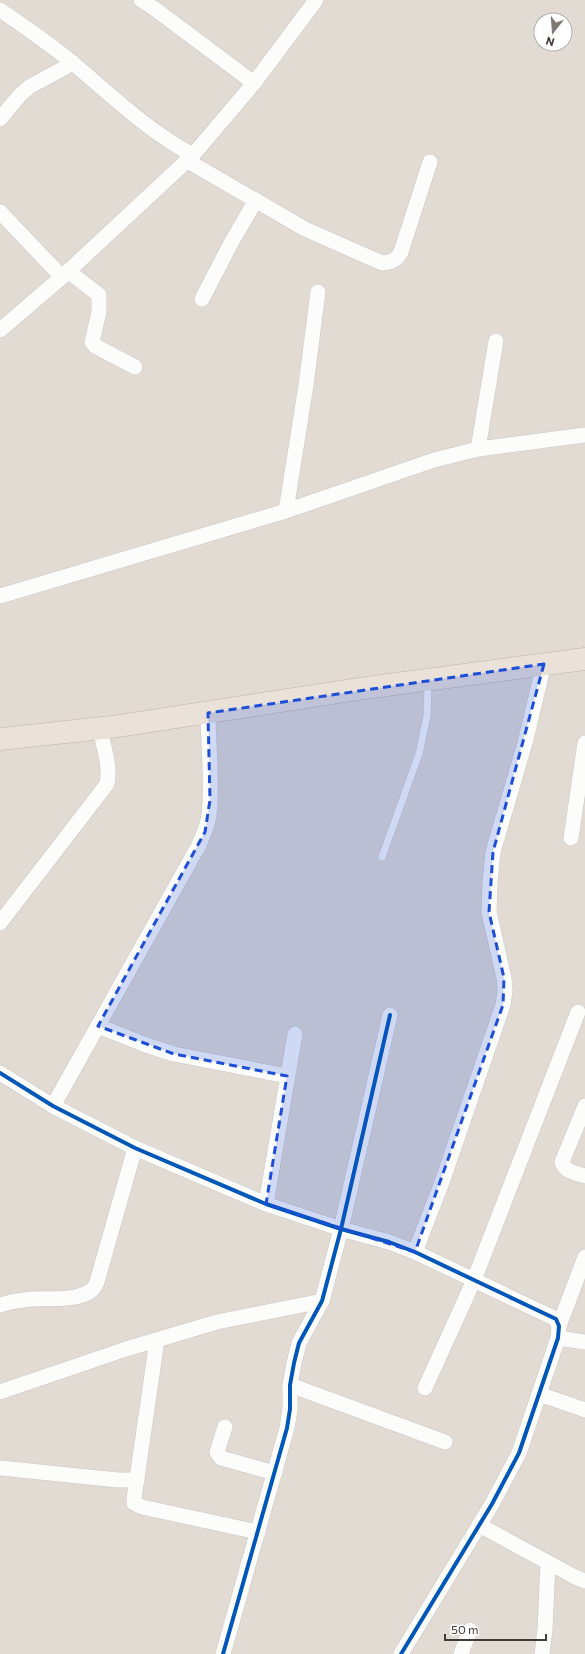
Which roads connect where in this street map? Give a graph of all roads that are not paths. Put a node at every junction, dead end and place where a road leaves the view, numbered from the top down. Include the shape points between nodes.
1 (141, 0) edge
2 (316, 0) edge
3 (0, 10) edge
4 (73, 63) junction
5 (254, 84) junction
6 (0, 119) edge
7 (189, 158) junction
8 (430, 162) dead end
9 (256, 200) junction
10 (0, 212) edge
11 (65, 274) junction
12 (318, 292) dead end
13 (202, 299) dead end
14 (0, 330) edge
15 (496, 341) dead end
16 (134, 367) dead end
17 (585, 435) edge
18 (478, 449) junction
19 (286, 511) junction
20 (0, 596) edge
21 (585, 659) edge
22 (544, 664) junction
23 (429, 679) junction
24 (208, 713) junction
25 (100, 728) junction
26 (0, 739) edge
27 (585, 743) edge
28 (571, 838) dead end
29 (382, 857) dead end
30 (0, 923) edge
31 (578, 1012) dead end
32 (390, 1014) dead end
33 (98, 1026) junction
34 (295, 1034) dead end
35 (0, 1073) edge
36 (287, 1076) junction
37 (53, 1106) junction
38 (585, 1106) edge
39 (135, 1148) junction
40 (585, 1176) edge
41 (266, 1204) junction
42 (341, 1229) junction
43 (415, 1252) junction
44 (585, 1257) edge
45 (474, 1280) junction
46 (322, 1301) junction
47 (0, 1306) edge
48 (559, 1332) junction
49 (158, 1340) junction
50 (585, 1342) edge
51 (290, 1385) junction
52 (425, 1388) dead end
53 (0, 1392) edge
54 (539, 1394) junction
55 (585, 1410) edge
56 (225, 1427) dead end
57 (445, 1442) dead end
58 (0, 1468) edge
59 (274, 1473) junction
60 (137, 1480) junction
61 (479, 1525) junction
62 (258, 1532) junction
63 (548, 1563) junction
64 (585, 1581) edge
65 (470, 1630) dead end
66 (223, 1654) edge
67 (401, 1654) edge
68 (461, 1654) edge
69 (542, 1654) edge

1 - 5 street
2 - 5 street
3 - 4 street
4 - 6 street via 29,87
4 - 7 street
5 - 7 street
7 - 9 street
7 - 11 street
8 - 9 street via 401,252 391,262 382,262 305,229
9 - 13 street
10 - 11 street
11 - 14 street
11 - 16 street via 99,295 99,312 92,342
12 - 19 street
15 - 18 street
17 - 18 street
18 - 19 street via 434,460
19 - 20 street
21 - 22 highway
22 - 23 highway
22 - 43 street via 525,743 493,852 489,912 504,978 503,1005 441,1185
23 - 24 highway
23 - 29 lane via 427,716 419,754
24 - 25 highway
24 - 33 street via 210,800 205,832
25 - 26 highway
25 - 30 street via 107,784
27 - 28 street
31 - 45 street
32 - 42 street
33 - 36 street via 174,1054
33 - 37 street
34 - 36 street
35 - 37 street
36 - 41 street
37 - 39 street
38 - 40 street via 562,1162 567,1170
39 - 41 street
39 - 47 street via 93,1290 71,1297 13,1301
41 - 42 street
42 - 43 street
42 - 46 street
43 - 45 street
44 - 48 street
45 - 48 street via 556,1319
45 - 52 street
46 - 49 street via 217,1322
46 - 51 street via 299,1343
48 - 50 street
48 - 54 street
49 - 53 street
49 - 60 street
51 - 57 street
51 - 59 street via 287,1428
54 - 55 street
54 - 61 street via 519,1453
56 - 59 street via 217,1452 221,1458
58 - 60 street
59 - 62 street
60 - 62 street via 134,1503 138,1506
61 - 63 street
61 - 67 street
62 - 66 street
63 - 64 street
63 - 69 street
65 - 68 street

